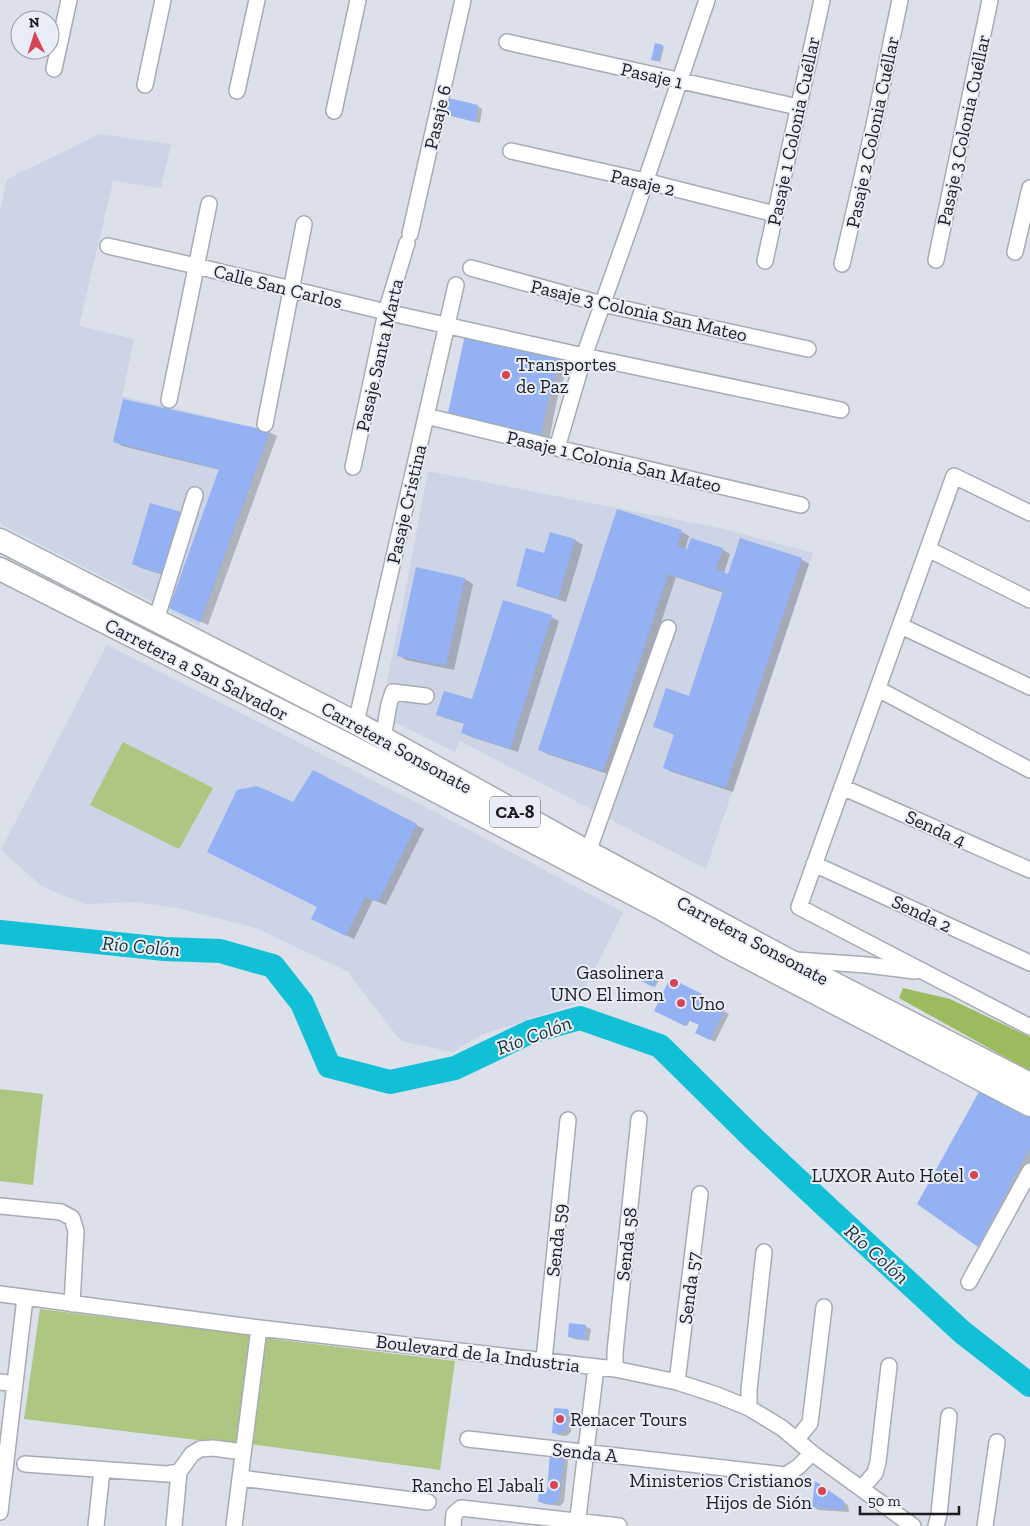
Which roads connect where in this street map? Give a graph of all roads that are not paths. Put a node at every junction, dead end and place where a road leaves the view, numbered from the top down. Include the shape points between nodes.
1 (68, 0) edge
2 (163, 0) edge
3 (257, 0) edge
4 (358, 0) edge
5 (464, 0) edge
6 (707, 0) edge
7 (822, 0) edge
8 (900, 0) edge
9 (990, 0) edge
10 (507, 42) dead end
11 (54, 69) dead end
12 (678, 81) junction
13 (145, 84) dead end
14 (237, 91) dead end
15 (798, 107) junction
16 (334, 111) dead end
17 (511, 151) dead end
18 (645, 181) junction
19 (1030, 188) edge
20 (209, 204) dead end
21 (775, 214) junction
22 (304, 224) dead end
23 (409, 239) joint
24 (108, 246) dead end
25 (1015, 252) dead end
26 (936, 260) dead end
27 (765, 262) dead end
28 (842, 264) dead end
29 (196, 266) junction
30 (470, 268) dead end
31 (456, 285) dead end
32 (291, 289) junction
33 (602, 304) junction
34 (386, 312) junction
35 (447, 325) junction
36 (808, 350) dead end
37 (584, 356) junction
38 (169, 400) dead end
39 (841, 410) dead end
40 (426, 416) junction
41 (265, 424) dead end
42 (557, 448) junction
43 (354, 467) dead end
44 (195, 495) dead end
45 (801, 505) dead end
46 (1030, 513) edge
47 (0, 540) edge
48 (928, 549) junction
49 (0, 569) edge
50 (1030, 600) edge
51 (156, 620) junction
52 (900, 626) junction
53 (668, 628) dead end
54 (1030, 687) edge
55 (878, 689) junction
56 (426, 696) dead end
57 (356, 723) junction
58 (383, 738) junction
59 (1030, 770) edge
60 (842, 787) junction
61 (588, 852) junction
62 (814, 864) junction
63 (1030, 870) edge
64 (788, 960) junction
65 (1030, 963) edge
66 (927, 972) junction
67 (1030, 1027) edge
68 (1030, 1084) edge
69 (1030, 1104) edge
70 (568, 1120) dead end
71 (639, 1120) dead end
72 (1030, 1171) edge
73 (700, 1194) dead end
74 (0, 1206) edge
75 (764, 1252) dead end
76 (969, 1282) dead end
77 (0, 1294) edge
78 (25, 1298) junction
79 (72, 1304) junction
80 (824, 1307) dead end
81 (259, 1328) junction
82 (544, 1360) junction
83 (889, 1366) dead end
84 (596, 1367) junction
85 (615, 1369) junction
86 (677, 1382) junction
87 (8, 1383) edge
88 (749, 1408) junction
89 (949, 1416) dead end
90 (468, 1439) dead end
91 (797, 1440) junction
92 (997, 1442) dead end
93 (4, 1452) edge
94 (243, 1452) junction
95 (586, 1452) junction
96 (812, 1453) junction
97 (25, 1464) dead end
98 (102, 1470) junction
99 (179, 1472) junction
100 (240, 1478) junction
101 (862, 1488) junction
102 (428, 1502) dead end
103 (0, 1512) edge
104 (578, 1523) edge
105 (96, 1526) edge
106 (174, 1526) edge
107 (234, 1526) edge
108 (453, 1526) edge
109 (619, 1526) edge
110 (913, 1526) edge
111 (936, 1526) edge
112 (985, 1526) edge

1 - 11 street
2 - 13 street
3 - 14 street
4 - 16 street
5 - 23 street, Pasaje 6
6 - 12 street
7 - 15 street, Pasaje 1 Colonia Cuéllar
8 - 28 street, Pasaje 2 Colonia Cuéllar
9 - 26 street, Pasaje 3 Colonia Cuéllar
10 - 12 street, Pasaje 1
12 - 15 street, Pasaje 1
12 - 18 street
15 - 21 street, Pasaje 1 Colonia Cuéllar
17 - 18 street, Pasaje 2
18 - 21 street, Pasaje 2
18 - 33 street
19 - 25 street
20 - 29 street
21 - 27 street, Pasaje 1 Colonia Cuéllar
22 - 32 street
23 - 34 street, Pasaje Santa Marta
24 - 29 street, Calle San Carlos
29 - 32 street, Calle San Carlos
29 - 38 street
30 - 33 street, Pasaje 3 Colonia San Mateo
31 - 35 street, Pasaje Cristina
32 - 34 street, Calle San Carlos
32 - 41 street
33 - 36 street, Pasaje 3 Colonia San Mateo
33 - 37 street
34 - 35 street, Calle San Carlos
34 - 43 street, Pasaje Santa Marta
35 - 37 street, Calle San Carlos
35 - 40 street, Pasaje Cristina
37 - 39 street, Calle San Carlos
37 - 42 street
40 - 42 street, Pasaje 1 Colonia San Mateo
40 - 57 street, Pasaje Cristina
42 - 45 street, Pasaje 1 Colonia San Mateo
44 - 51 street
46 - 48 street via 954,476
47 - 51 highway, Carretera Sonsonate / CA-8
48 - 50 street
48 - 52 street
49 - 69 highway, Carretera a San Salvador / CA-8 via 348,745
51 - 57 highway, Carretera Sonsonate / CA-8
52 - 54 street
52 - 55 street
53 - 61 street
55 - 59 street
55 - 60 street
56 - 58 street via 393,692
57 - 58 highway, Carretera Sonsonate / CA-8
58 - 61 highway, Carretera Sonsonate / CA-8
60 - 62 street
60 - 63 street, Senda 4
61 - 64 highway, Carretera Sonsonate / CA-8
62 - 65 street, Senda 2
62 - 66 street via 799,907
64 - 66 street
64 - 68 highway, Carretera Sonsonate / CA-8
66 - 67 street
70 - 82 street, Senda 59
71 - 85 street, Senda 58
72 - 76 street
73 - 86 street, Senda 57
74 - 79 street via 60,1212 72,1218 76,1231
75 - 88 street
77 - 78 street, Boulevard de la Industria
78 - 79 street, Boulevard de la Industria
78 - 87 street
79 - 81 street, Boulevard de la Industria
80 - 91 street via 810,1423
81 - 82 street, Boulevard de la Industria
81 - 94 street
82 - 84 street, Boulevard de la Industria
83 - 101 street via 878,1462 875,1472
84 - 85 street, Boulevard de la Industria
84 - 95 street
85 - 86 street, Boulevard de la Industria
86 - 88 street, Boulevard de la Industria
87 - 93 street
88 - 91 street, Boulevard de la Industria
89 - 111 street
90 - 95 street, Senda A
91 - 96 street, Boulevard de la Industria
92 - 112 street
93 - 103 street
94 - 99 street via 200,1449 192,1454
94 - 100 street
95 - 96 street, Senda A via 786,1475
95 - 104 street
96 - 101 street, Boulevard de la Industria
97 - 98 street
98 - 99 street
98 - 105 street
99 - 106 street
100 - 102 street
100 - 107 street
101 - 110 street, Boulevard de la Industria
104 - 108 street via 461,1508 454,1514
104 - 109 street

